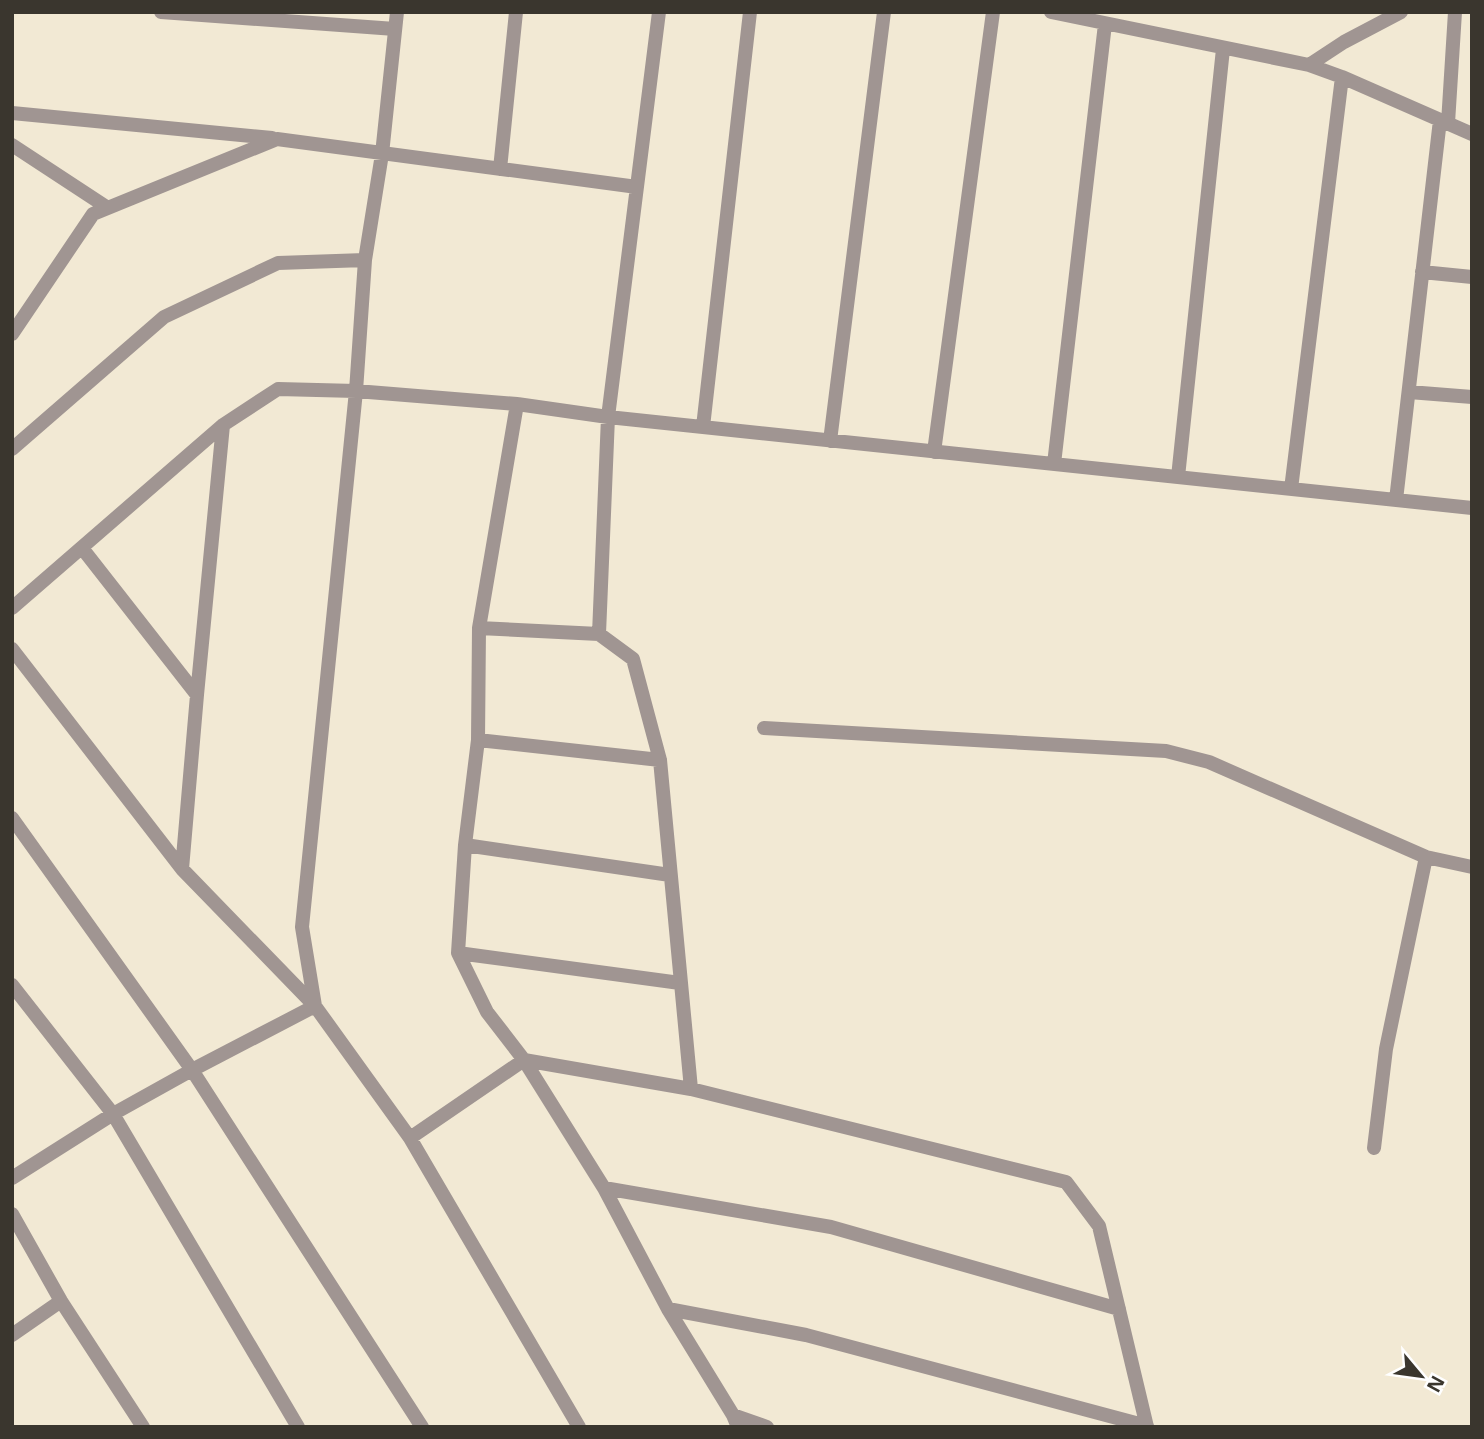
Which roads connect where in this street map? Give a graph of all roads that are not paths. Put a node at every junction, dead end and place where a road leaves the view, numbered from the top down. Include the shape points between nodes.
1 (161, 12) edge
2 (397, 12) edge
3 (516, 12) edge
4 (659, 12) edge
5 (750, 12) edge
6 (884, 12) edge
7 (993, 12) edge
8 (1051, 12) edge
9 (1401, 12) edge
10 (1454, 12) edge
11 (1105, 23) junction
12 (395, 29) junction
13 (1223, 48) junction
14 (1309, 65) junction
15 (1342, 77) junction
16 (12, 113) edge
17 (1443, 122) junction
18 (1472, 134) edge
19 (277, 139) junction
20 (12, 145) edge
21 (382, 153) junction
22 (500, 169) junction
23 (637, 187) junction
24 (108, 208) junction
25 (365, 261) junction
26 (1422, 272) junction
27 (1472, 278) edge
28 (12, 334) edge
29 (356, 391) junction
30 (1409, 392) junction
31 (1472, 397) edge
32 (517, 404) junction
33 (608, 417) junction
34 (223, 425) junction
35 (703, 427) junction
36 (831, 441) junction
37 (12, 449) edge
38 (934, 452) junction
39 (1054, 464) junction
40 (1178, 477) junction
41 (1290, 489) junction
42 (1396, 500) junction
43 (1472, 508) edge
44 (82, 548) junction
45 (12, 608) edge
46 (479, 628) junction
47 (598, 634) junction
48 (12, 649) edge
49 (197, 695) junction
50 (764, 728) dead end
51 (478, 740) junction
52 (660, 760) junction
53 (12, 818) edge
54 (465, 845) junction
55 (1426, 857) junction
56 (1472, 867) edge
57 (182, 869) junction
58 (670, 875) junction
59 (458, 953) junction
60 (680, 983) junction
61 (12, 985) edge
62 (316, 1006) junction
63 (524, 1060) junction
64 (192, 1070) junction
65 (691, 1089) junction
66 (113, 1114) junction
67 (410, 1138) junction
68 (1374, 1148) dead end
69 (12, 1178) edge
70 (604, 1188) junction
71 (12, 1214) edge
72 (61, 1301) junction
73 (668, 1309) junction
74 (1119, 1309) junction
75 (12, 1335) edge
76 (735, 1421) edge
77 (575, 1425) edge
78 (143, 1427) edge
79 (298, 1427) edge
80 (422, 1427) edge
81 (767, 1427) edge
82 (1147, 1427) edge

1 - 12 street
2 - 12 street
3 - 22 street
4 - 23 street
5 - 35 street
6 - 36 street
7 - 38 street
8 - 11 street
9 - 14 street
10 - 17 street
11 - 13 street
11 - 39 street
12 - 21 street
13 - 14 street
13 - 40 street
14 - 15 street
15 - 17 street
15 - 41 street
16 - 19 street
17 - 18 street
17 - 26 street
19 - 21 street
19 - 24 street
20 - 24 street
21 - 22 street
21 - 25 street
22 - 23 street
23 - 33 street
24 - 28 street via 93,214
25 - 29 street
25 - 37 street via 278,263 164,317
26 - 27 street
26 - 30 street
29 - 32 street
29 - 34 street via 278,389
29 - 62 street via 302,927
30 - 31 street
30 - 42 street
32 - 33 street
32 - 46 street
33 - 35 street
33 - 47 street
34 - 44 street
34 - 49 street
35 - 36 street
36 - 38 street
38 - 39 street
39 - 40 street
40 - 41 street
41 - 42 street
42 - 43 street
44 - 45 street
44 - 49 street
46 - 47 street
46 - 51 street
47 - 52 street via 633,659
48 - 57 street
49 - 57 street
50 - 55 street via 1166,751 1209,762
51 - 52 street
51 - 54 street
52 - 58 street
53 - 64 street
54 - 58 street
54 - 59 street
55 - 56 street
55 - 68 street via 1385,1049
57 - 62 street
58 - 60 street
59 - 60 street
59 - 63 street via 487,1012
60 - 65 street
61 - 66 street
62 - 64 street
62 - 67 street
63 - 65 street
63 - 67 street
63 - 70 street
64 - 66 street
64 - 80 street
65 - 74 street via 1066,1182 1099,1226
66 - 69 street
66 - 79 street
67 - 77 street
70 - 73 street
70 - 74 street via 831,1227
71 - 72 street
72 - 75 street
72 - 78 street
73 - 76 street
73 - 82 street via 806,1335
74 - 82 street
76 - 81 street

